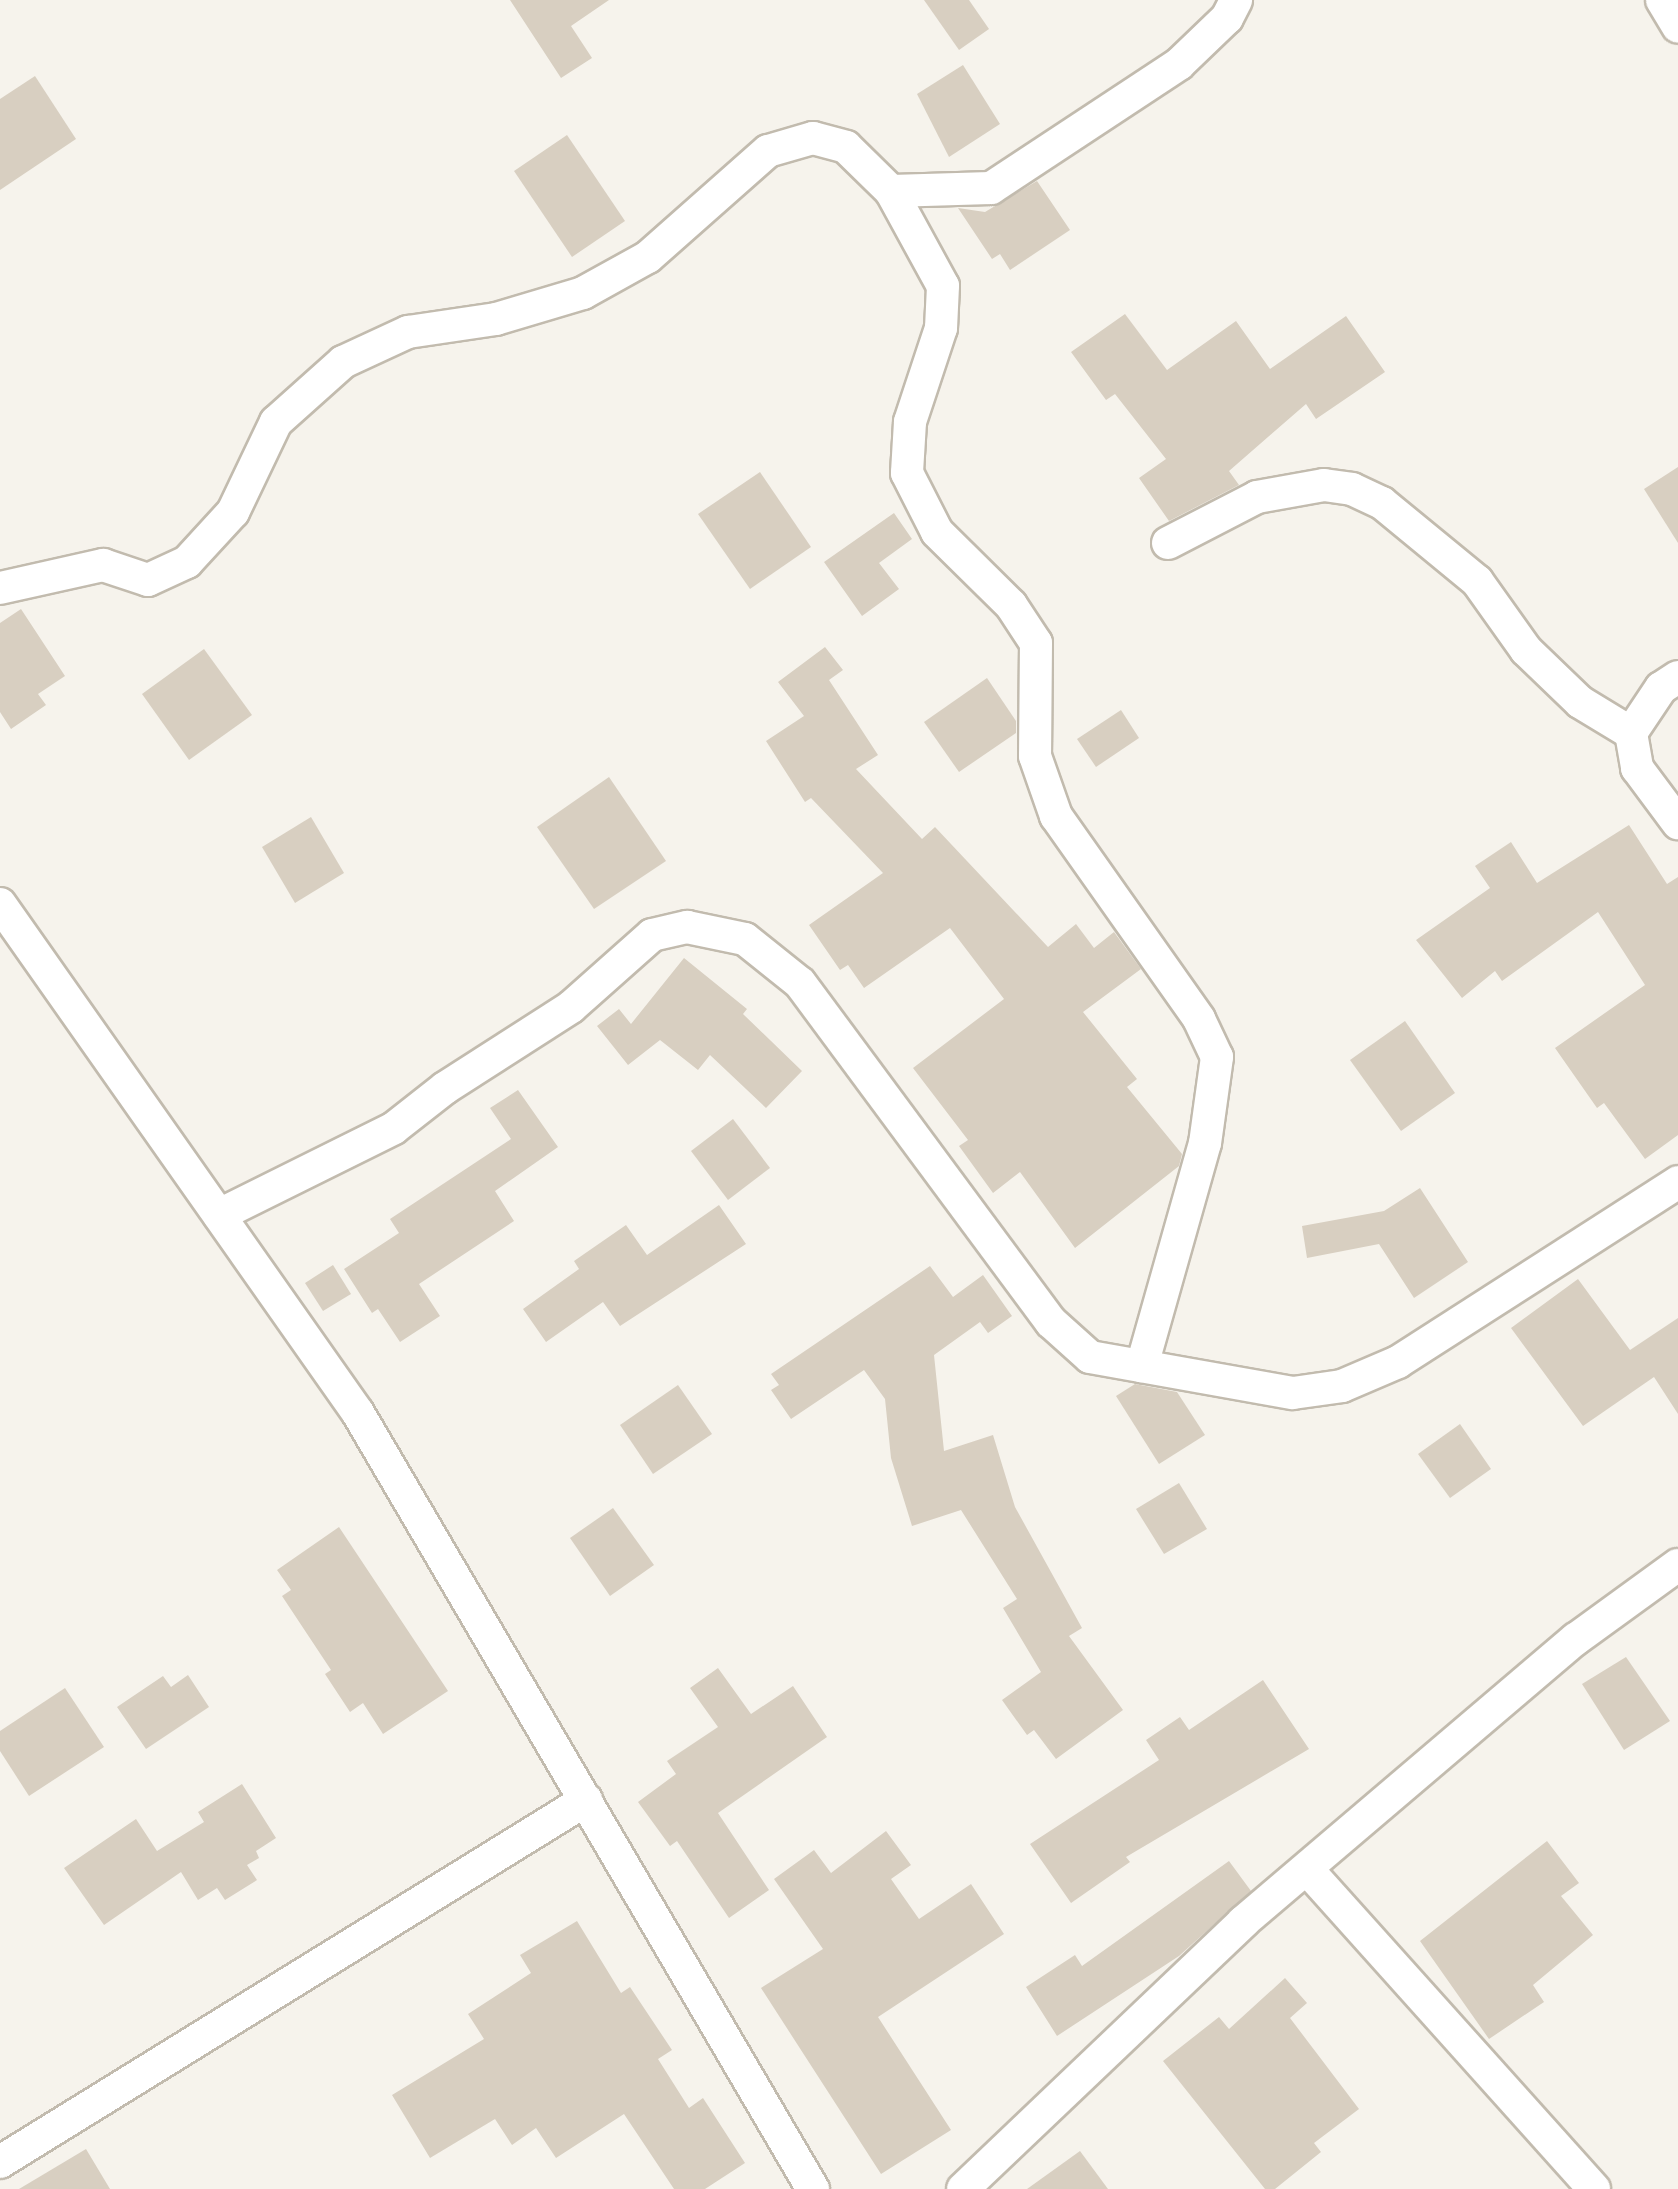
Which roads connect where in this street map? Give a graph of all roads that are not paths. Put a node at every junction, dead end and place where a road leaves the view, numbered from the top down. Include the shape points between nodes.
1 (1236, 0) edge
2 (1662, 0) edge
3 (1678, 27) edge
4 (891, 191) junction
5 (1168, 543) dead end
6 (0, 588) edge
7 (1678, 677) edge
8 (1631, 733) junction
9 (1678, 823) edge
10 (0, 904) edge
11 (1678, 1182) edge
12 (219, 1215) junction
13 (1142, 1366) junction
14 (1678, 1565) edge
15 (586, 1800) junction
16 (1307, 1869) junction
17 (0, 2162) edge
18 (813, 2189) edge
19 (963, 2189) edge
20 (1594, 2189) edge

1 - 4 street via 1227,18 1179,64 991,188
2 - 3 street
4 - 6 street via 846,147 813,138 768,151 648,257 583,293 496,319 408,332 343,362 276,422 233,512 187,562 148,580 103,565
4 - 13 street via 943,286 941,328 910,422 907,473 937,532 1011,605 1036,643 1035,756 1056,816 1199,1019 1217,1057 1205,1143
5 - 8 street via 1257,497 1324,485 1352,489 1382,503 1477,581 1526,650 1580,702
7 - 8 street via 1661,688
8 - 9 street via 1637,768
10 - 12 street
11 - 13 street via 1398,1362 1342,1386 1293,1393
12 - 13 street via 394,1128 445,1088 571,1007 652,935 687,927 745,939 800,983 1051,1322 1090,1357
12 - 15 street via 358,1413
14 - 16 street via 1576,1639
15 - 17 street
15 - 18 street
16 - 19 street via 1151,2006
16 - 20 street

